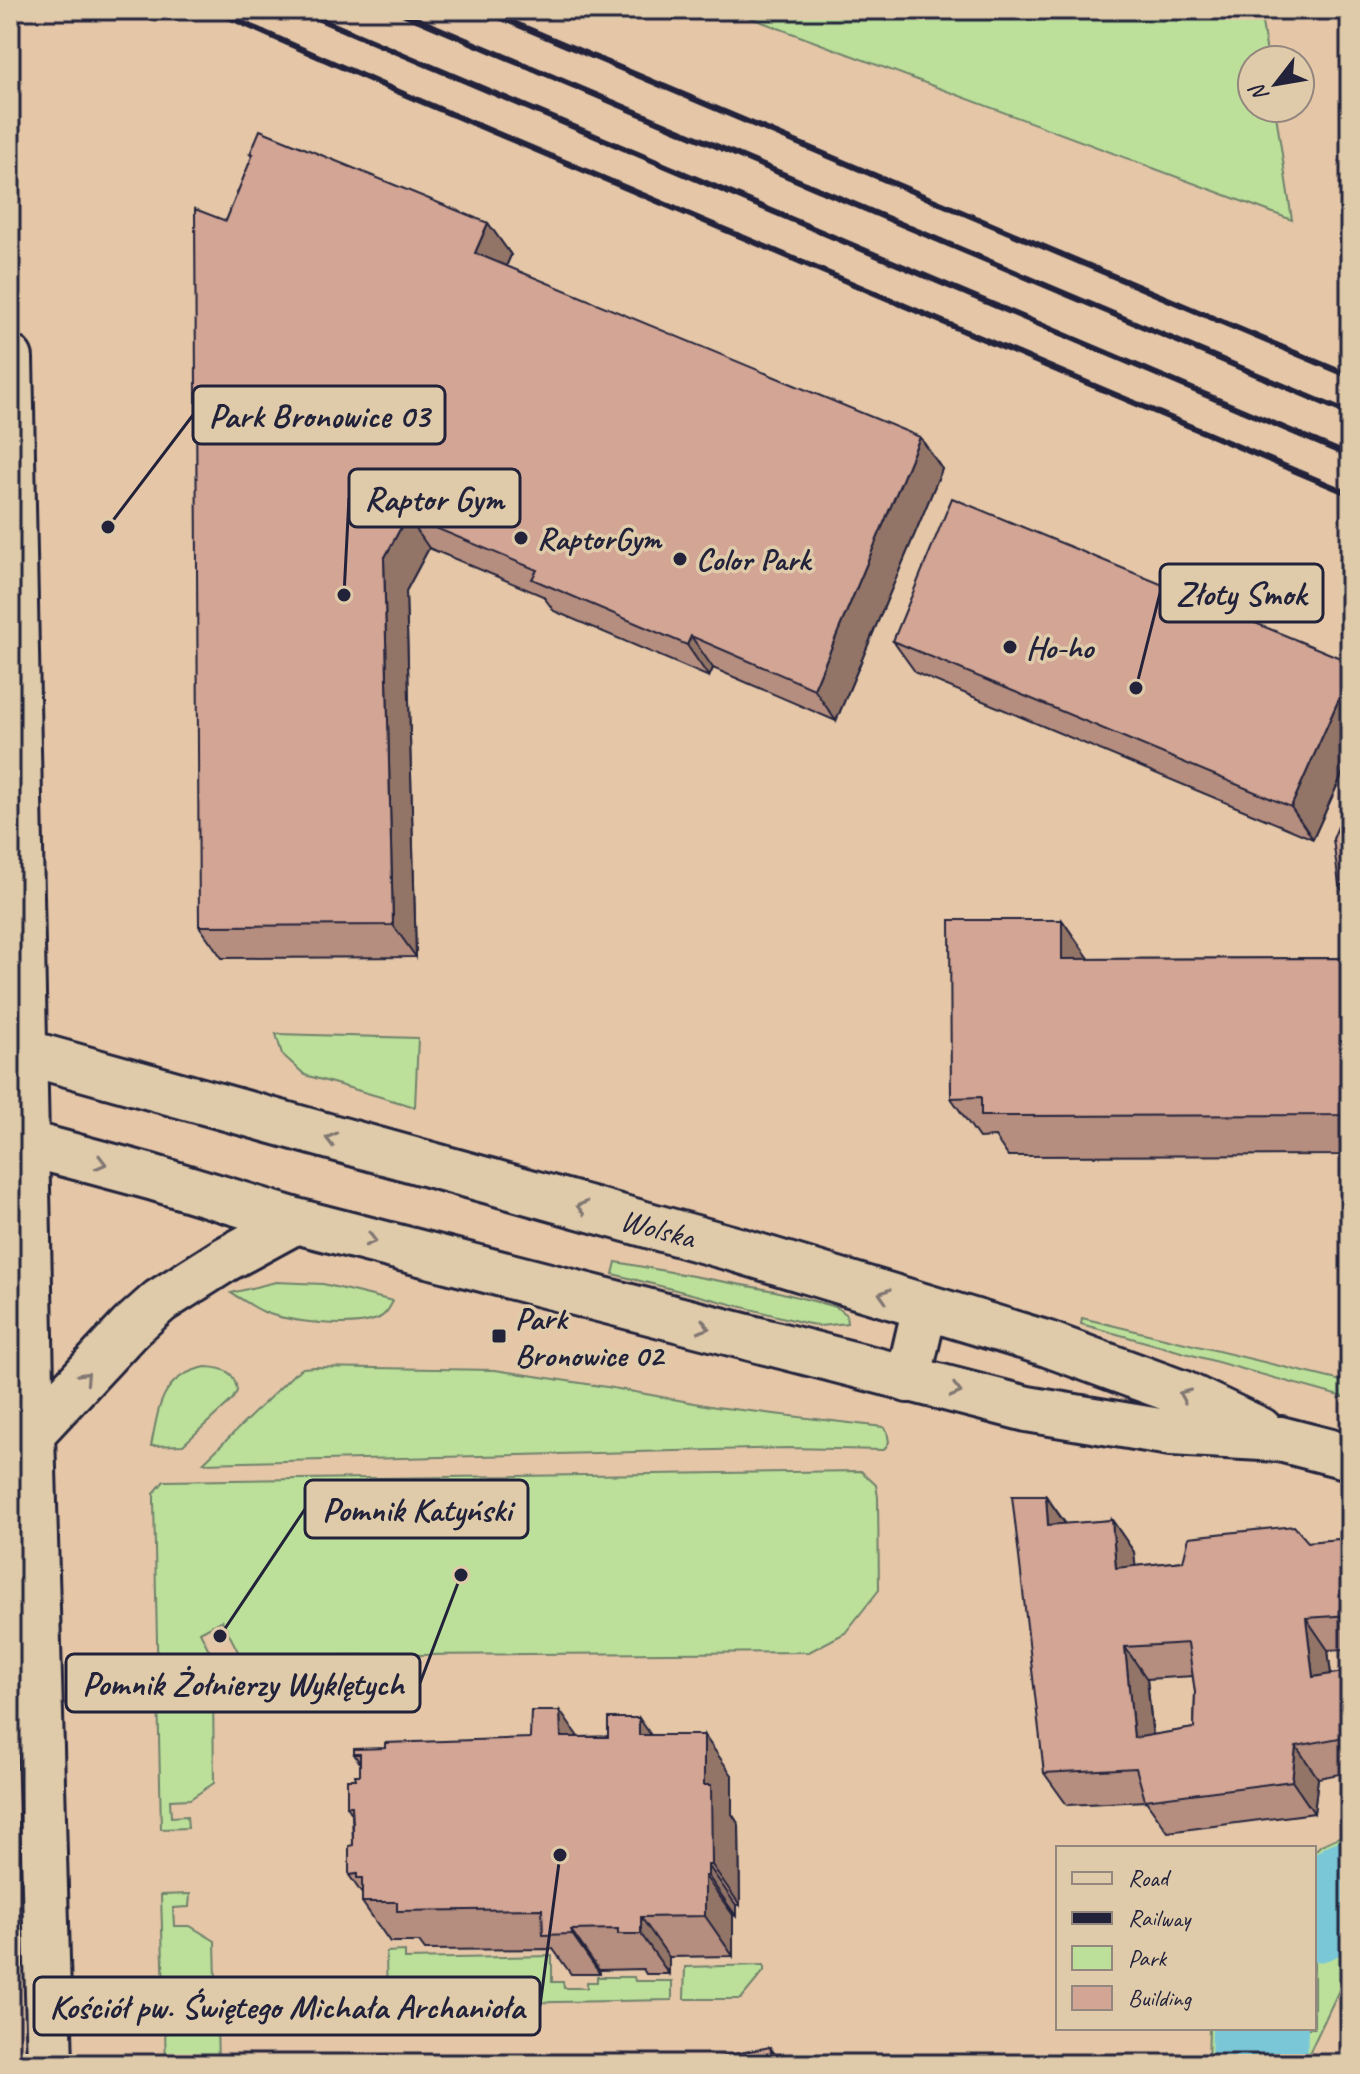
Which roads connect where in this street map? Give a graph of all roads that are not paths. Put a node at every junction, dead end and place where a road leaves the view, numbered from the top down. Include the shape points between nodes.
1 (10, 358) edge
2 (14, 790) edge
3 (17, 1050) edge
4 (18, 1141) edge
5 (296, 1221) junction
6 (925, 1307) junction
7 (908, 1380) junction
8 (10, 1392) edge
9 (32, 1433) junction
10 (1280, 1439) junction
11 (1350, 1457) edge
12 (50, 2064) edge

1 - 2 street
2 - 3 street
3 - 4 street
6 -> 3 street, Wolska
4 -> 5 street, Wolska
4 - 9 street
5 -> 7 street, Wolska
9 -> 5 street via 160,1301
6 - 7 street
10 -> 6 street, Wolska via 1156,1384
7 -> 10 street, Wolska via 1027,1409 1171,1433
8 - 9 street
9 - 12 street
10 - 11 street, Wolska

